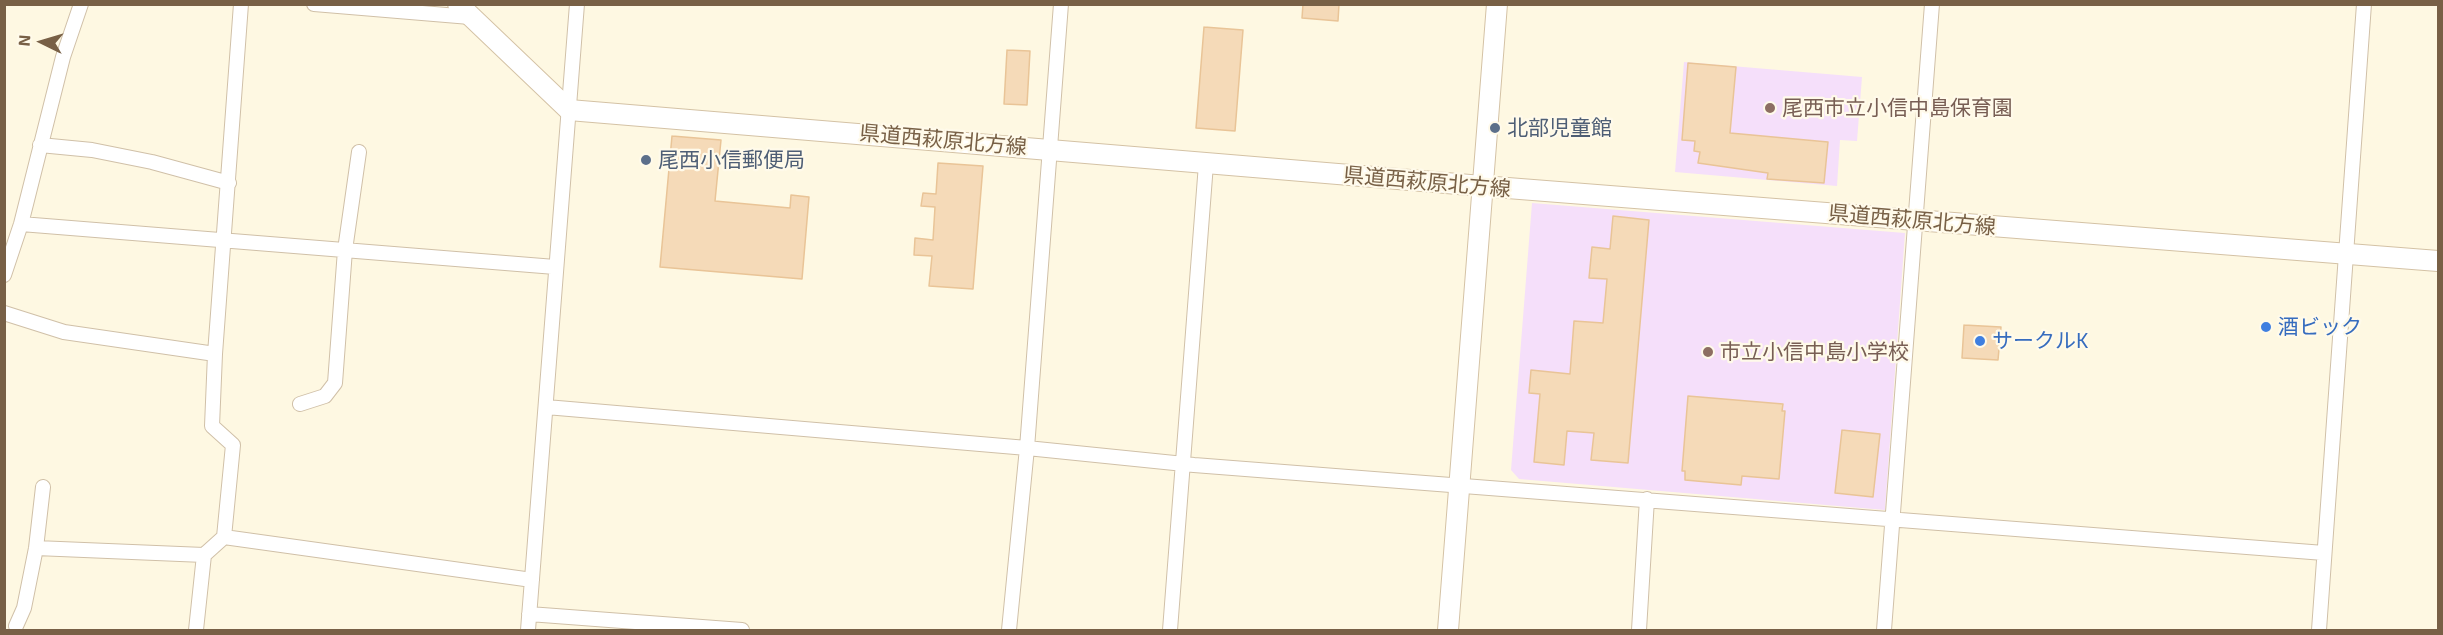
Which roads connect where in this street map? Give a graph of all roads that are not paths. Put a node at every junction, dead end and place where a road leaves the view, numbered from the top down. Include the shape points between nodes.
1 (81, 4) edge
2 (241, 4) edge
3 (314, 4) edge
4 (577, 4) edge
5 (1061, 4) edge
6 (1497, 4) edge
7 (1932, 4) edge
8 (2364, 4) edge
9 (464, 11) edge
10 (569, 110) junction
11 (40, 145) junction
12 (1050, 148) junction
13 (359, 152) dead end
14 (1206, 164) junction
15 (229, 183) junction
16 (1482, 186) junction
17 (1916, 220) junction
18 (21, 224) junction
19 (225, 241) junction
20 (345, 250) junction
21 (2346, 255) junction
22 (2439, 261) edge
23 (555, 267) junction
24 (4, 275) edge
25 (4, 313) edge
26 (215, 354) junction
27 (300, 405) dead end
28 (546, 407) junction
29 (1027, 448) junction
30 (1182, 464) junction
31 (1461, 484) junction
32 (44, 487) dead end
33 (1647, 499) junction
34 (1893, 518) junction
35 (224, 537) junction
36 (36, 548) junction
37 (2324, 553) junction
38 (204, 555) junction
39 (532, 580) junction
40 (529, 614) junction
41 (14, 626) edge
42 (196, 630) edge
43 (528, 630) edge
44 (742, 630) edge
45 (1010, 630) edge
46 (1170, 630) edge
47 (1448, 630) edge
48 (1639, 630) edge
49 (1884, 630) edge
50 (2319, 630) edge

1 - 11 street
2 - 15 street
3 - 9 street
4 - 10 street
5 - 12 street
6 - 16 main road
7 - 17 street
8 - 21 street
9 - 10 main road
10 - 12 main road, 県道西萩原北方線
10 - 23 street
11 - 15 street via 112,154
11 - 18 street
12 - 14 main road, 県道西萩原北方線
12 - 29 street
13 - 20 street
14 - 16 main road, 県道西萩原北方線
14 - 30 street
15 - 19 street
16 - 17 main road, 県道西萩原北方線
16 - 31 main road
17 - 21 main road, 県道西萩原北方線
17 - 34 street
18 - 19 street
18 - 24 street
19 - 20 street
19 - 26 street
20 - 23 street
20 - 27 street via 335,383 325,396
21 - 22 main road, 県道西萩原北方線
21 - 37 street
23 - 28 street
25 - 26 street via 64,332
26 - 35 street via 212,426 233,445
28 - 29 street
28 - 39 street
29 - 30 street
29 - 45 street
30 - 31 street
30 - 46 street
31 - 33 street
31 - 47 main road
32 - 36 street
33 - 34 street
33 - 48 street
34 - 37 street
34 - 49 street
35 - 38 street
35 - 39 street
36 - 38 street
36 - 41 street via 24,608
37 - 50 street
38 - 42 street
39 - 40 street
40 - 43 street
40 - 44 street

